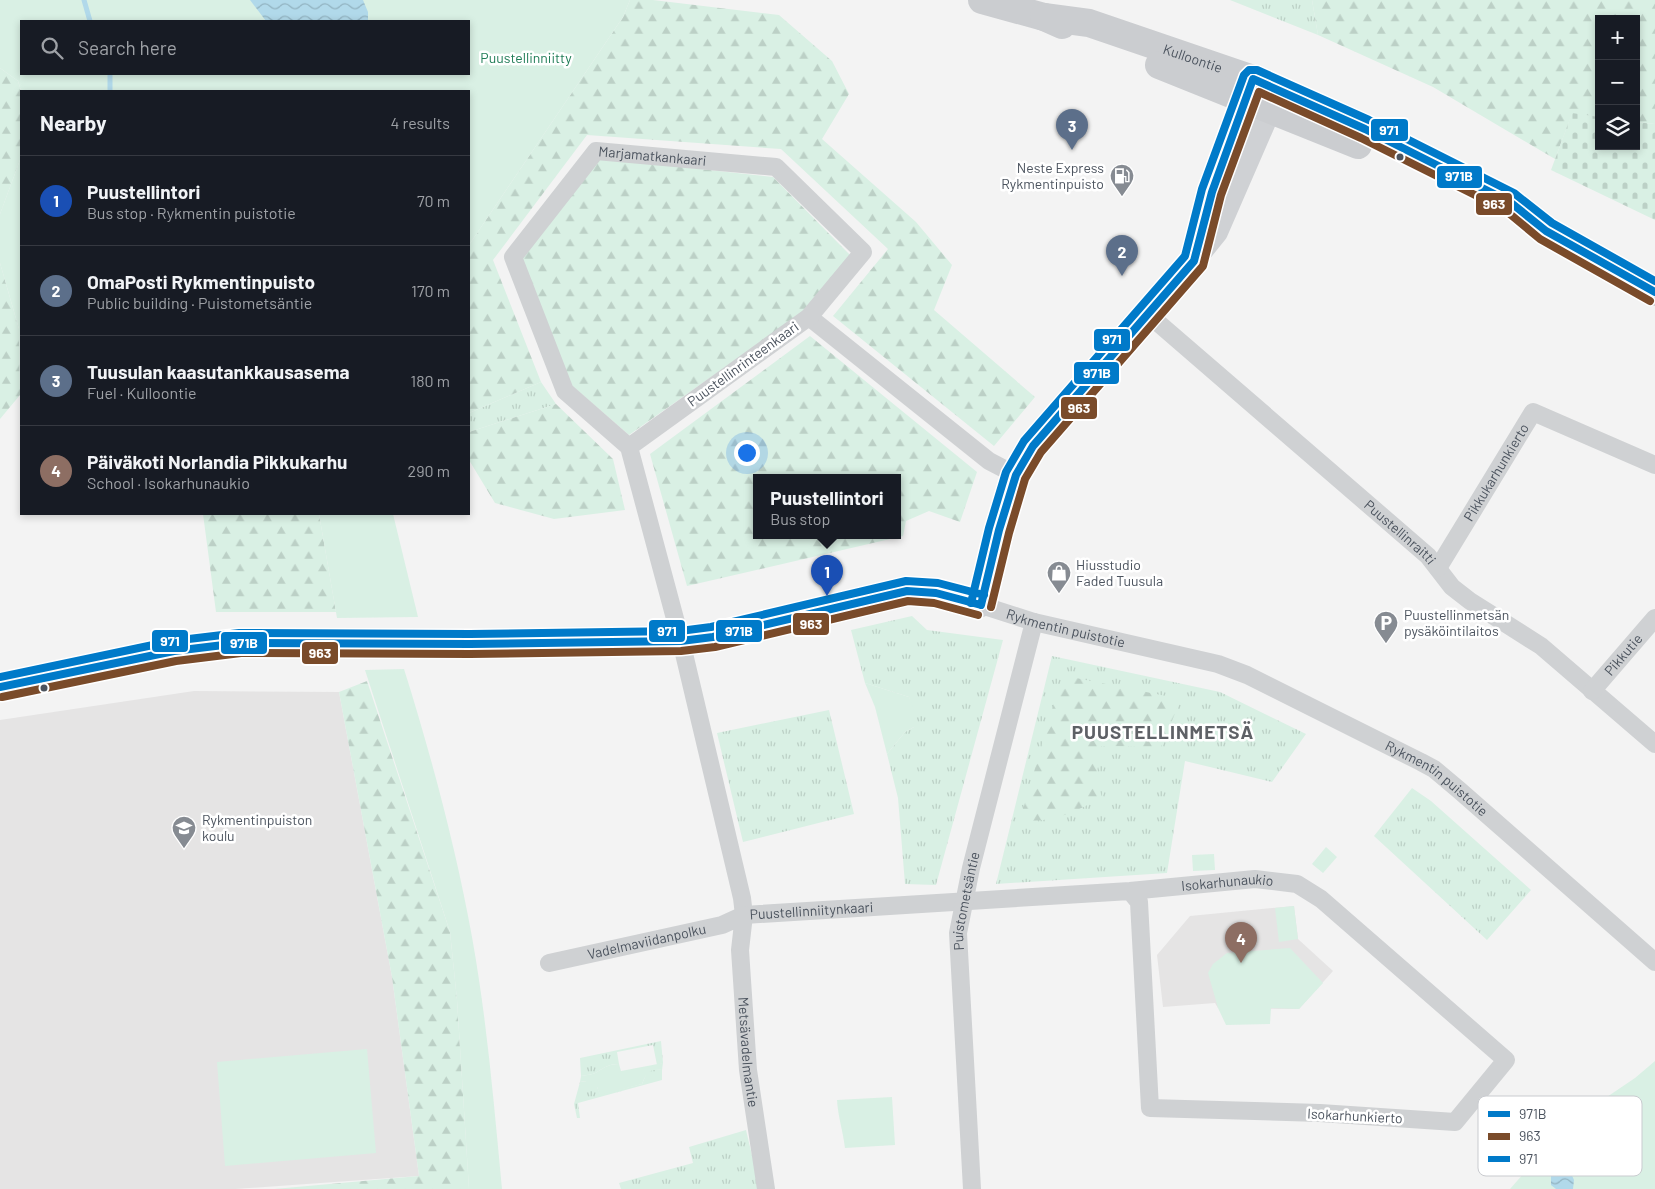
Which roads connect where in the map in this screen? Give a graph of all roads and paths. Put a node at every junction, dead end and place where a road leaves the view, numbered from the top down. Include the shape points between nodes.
1 (982, 0) edge
2 (1261, 95) junction
3 (1655, 292) edge
4 (1149, 315) junction
5 (809, 317) junction
6 (629, 447) junction
7 (1655, 465) edge
8 (1016, 475) junction
9 (1438, 568) junction
10 (981, 605) junction
11 (1655, 618) edge
12 (1034, 622) junction
13 (681, 641) junction
14 (0, 687) edge
15 (1592, 691) junction
16 (1655, 744) edge
17 (1130, 891) junction
18 (1321, 899) joint
19 (964, 902) junction
20 (744, 915) junction
21 (1655, 962) edge
22 (549, 963) dead end
23 (766, 1189) edge
24 (972, 1189) edge

1 - 2 main road, Kulloontie via 1044,17 1088,23
2 - 3 main road, Kulloontie via 1503,216 1546,231
2 - 4 street via 1201,227 1194,261
4 - 8 street via 1033,446
4 - 9 street, Puustellinraitti
5 - 6 street, Puustellinrinteenkaari
5 - 6 street, Marjamatkankaari via 863,252 776,167 596,151 513,258 565,391
5 - 8 street, Puustellinrinteenkaari via 989,461
6 - 13 street
7 - 9 street, Pikkukarhunkierto via 1533,412
8 - 10 street
9 - 15 street, Puustellinraitti via 1470,601 1533,640
10 - 12 street, Rykmentin puistotie
10 - 13 street, Rykmentin puistotie via 936,593 907,592 713,637
11 - 15 street, Pikkutie
12 - 19 street, Puistometsäntie
12 - 21 street, Rykmentin puistotie via 1218,664 1247,675 1434,769
13 - 14 street, Rykmentin puistotie via 240,643 174,651
13 - 20 street, Puustellinniitynkaari
15 - 16 street, Puustellinraitti
17 - 18 street, Isokarhunaukio via 1255,879 1297,884
17 - 18 street, Isokarhunkierto via 1140,902 1150,1108 1455,1122 1506,1060
17 - 19 street, Puustellinniitynkaari
19 - 20 street, Puustellinniitynkaari
19 - 24 street, Puistometsäntie via 958,933
20 - 22 street, Vadelmaviidanpolku via 722,925
20 - 23 street, Metsävadelmantie via 740,950 748,1070

